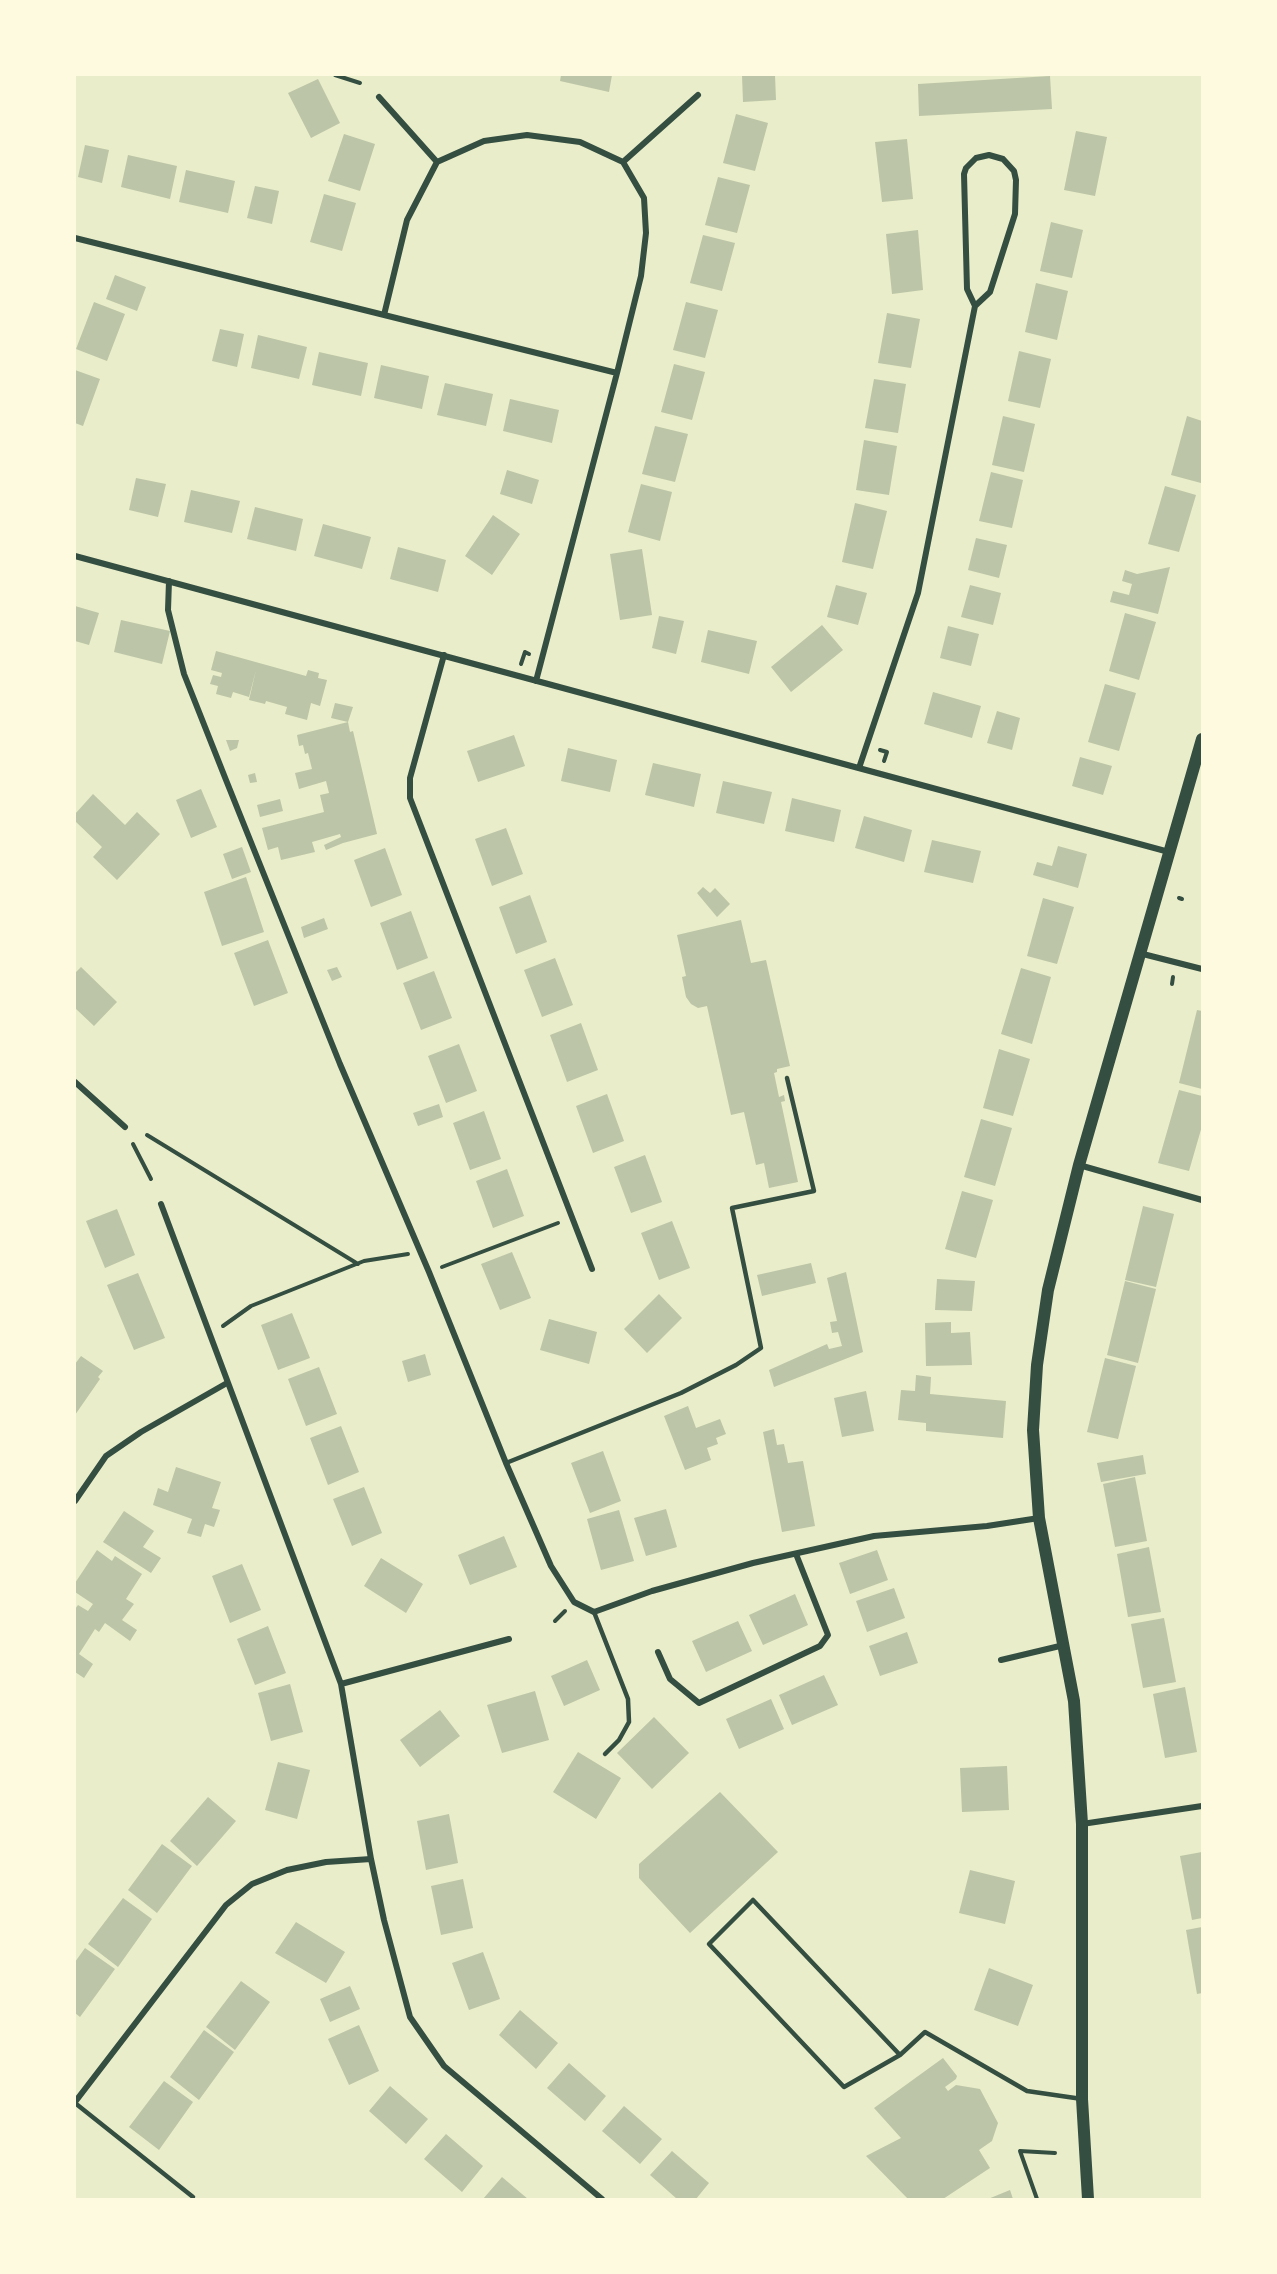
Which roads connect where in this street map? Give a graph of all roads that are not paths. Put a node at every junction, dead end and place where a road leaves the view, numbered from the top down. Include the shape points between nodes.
1 (698, 95) dead end
2 (379, 97) dead end
3 (437, 162) junction
4 (623, 162) junction
5 (75, 238) edge
6 (975, 306) junction
7 (384, 315) junction
8 (617, 373) junction
9 (75, 556) edge
10 (169, 581) junction
11 (444, 656) junction
12 (536, 681) junction
13 (1202, 739) edge
14 (860, 768) junction
15 (1169, 852) junction
16 (1139, 953) junction
17 (1202, 969) edge
18 (787, 1078) dead end
19 (75, 1082) edge
20 (125, 1126) dead end
21 (1078, 1165) junction
22 (1202, 1200) edge
23 (161, 1204) dead end
24 (592, 1269) dead end
25 (226, 1383) junction
26 (506, 1463) junction
27 (75, 1501) edge
28 (1039, 1518) junction
29 (796, 1554) junction
30 (594, 1612) junction
31 (509, 1638) dead end
32 (1064, 1645) junction
33 (658, 1652) dead end
34 (1001, 1660) dead end
35 (341, 1684) junction
36 (605, 1754) dead end
37 (1202, 1806) edge
38 (1082, 1824) junction
39 (370, 1858) junction
40 (900, 2055) junction
41 (1082, 2099) junction
42 (75, 2103) edge
43 (193, 2197) dead end
44 (602, 2199) edge
45 (1088, 2199) edge

1 - 4 street
2 - 3 street
3 - 4 street via 484,141 527,135 580,142
3 - 7 street via 407,220
4 - 8 street via 644,198 646,233 641,276
5 - 7 street
6 - 6 street via 967,289 962,181 971,162 989,155 1003,159 1014,171 1015,214 990,292
6 - 14 street via 918,593
7 - 8 street
8 - 12 street
9 - 10 street
10 - 11 street
10 - 26 street via 168,610 184,674
11 - 12 street
11 - 24 street via 410,778 410,798
12 - 14 street
13 - 15 main road
14 - 15 street
15 - 16 main road
16 - 17 street
16 - 21 main road
18 - 26 lane via 814,1191 732,1208 761,1348 681,1393
19 - 20 street
21 - 22 street
21 - 28 main road via 1048,1290 1037,1365 1033,1430
23 - 25 street
25 - 27 street via 106,1456
25 - 35 street
26 - 30 street via 551,1566 574,1602
28 - 29 street via 874,1536
28 - 32 main road
29 - 30 street via 652,1591
29 - 33 street via 828,1635 820,1646 699,1703 670,1679
30 - 36 lane via 628,1699 629,1722
31 - 35 street
32 - 34 street
32 - 38 main road via 1074,1701
35 - 39 street
37 - 38 street
38 - 41 main road
39 - 42 street via 287,1870 252,1884 226,1905
39 - 44 street via 410,2017 444,2066
40 - 40 lane via 753,1900 709,1944 844,2087
40 - 41 lane via 925,2032 1027,2091
41 - 45 main road
42 - 43 lane

